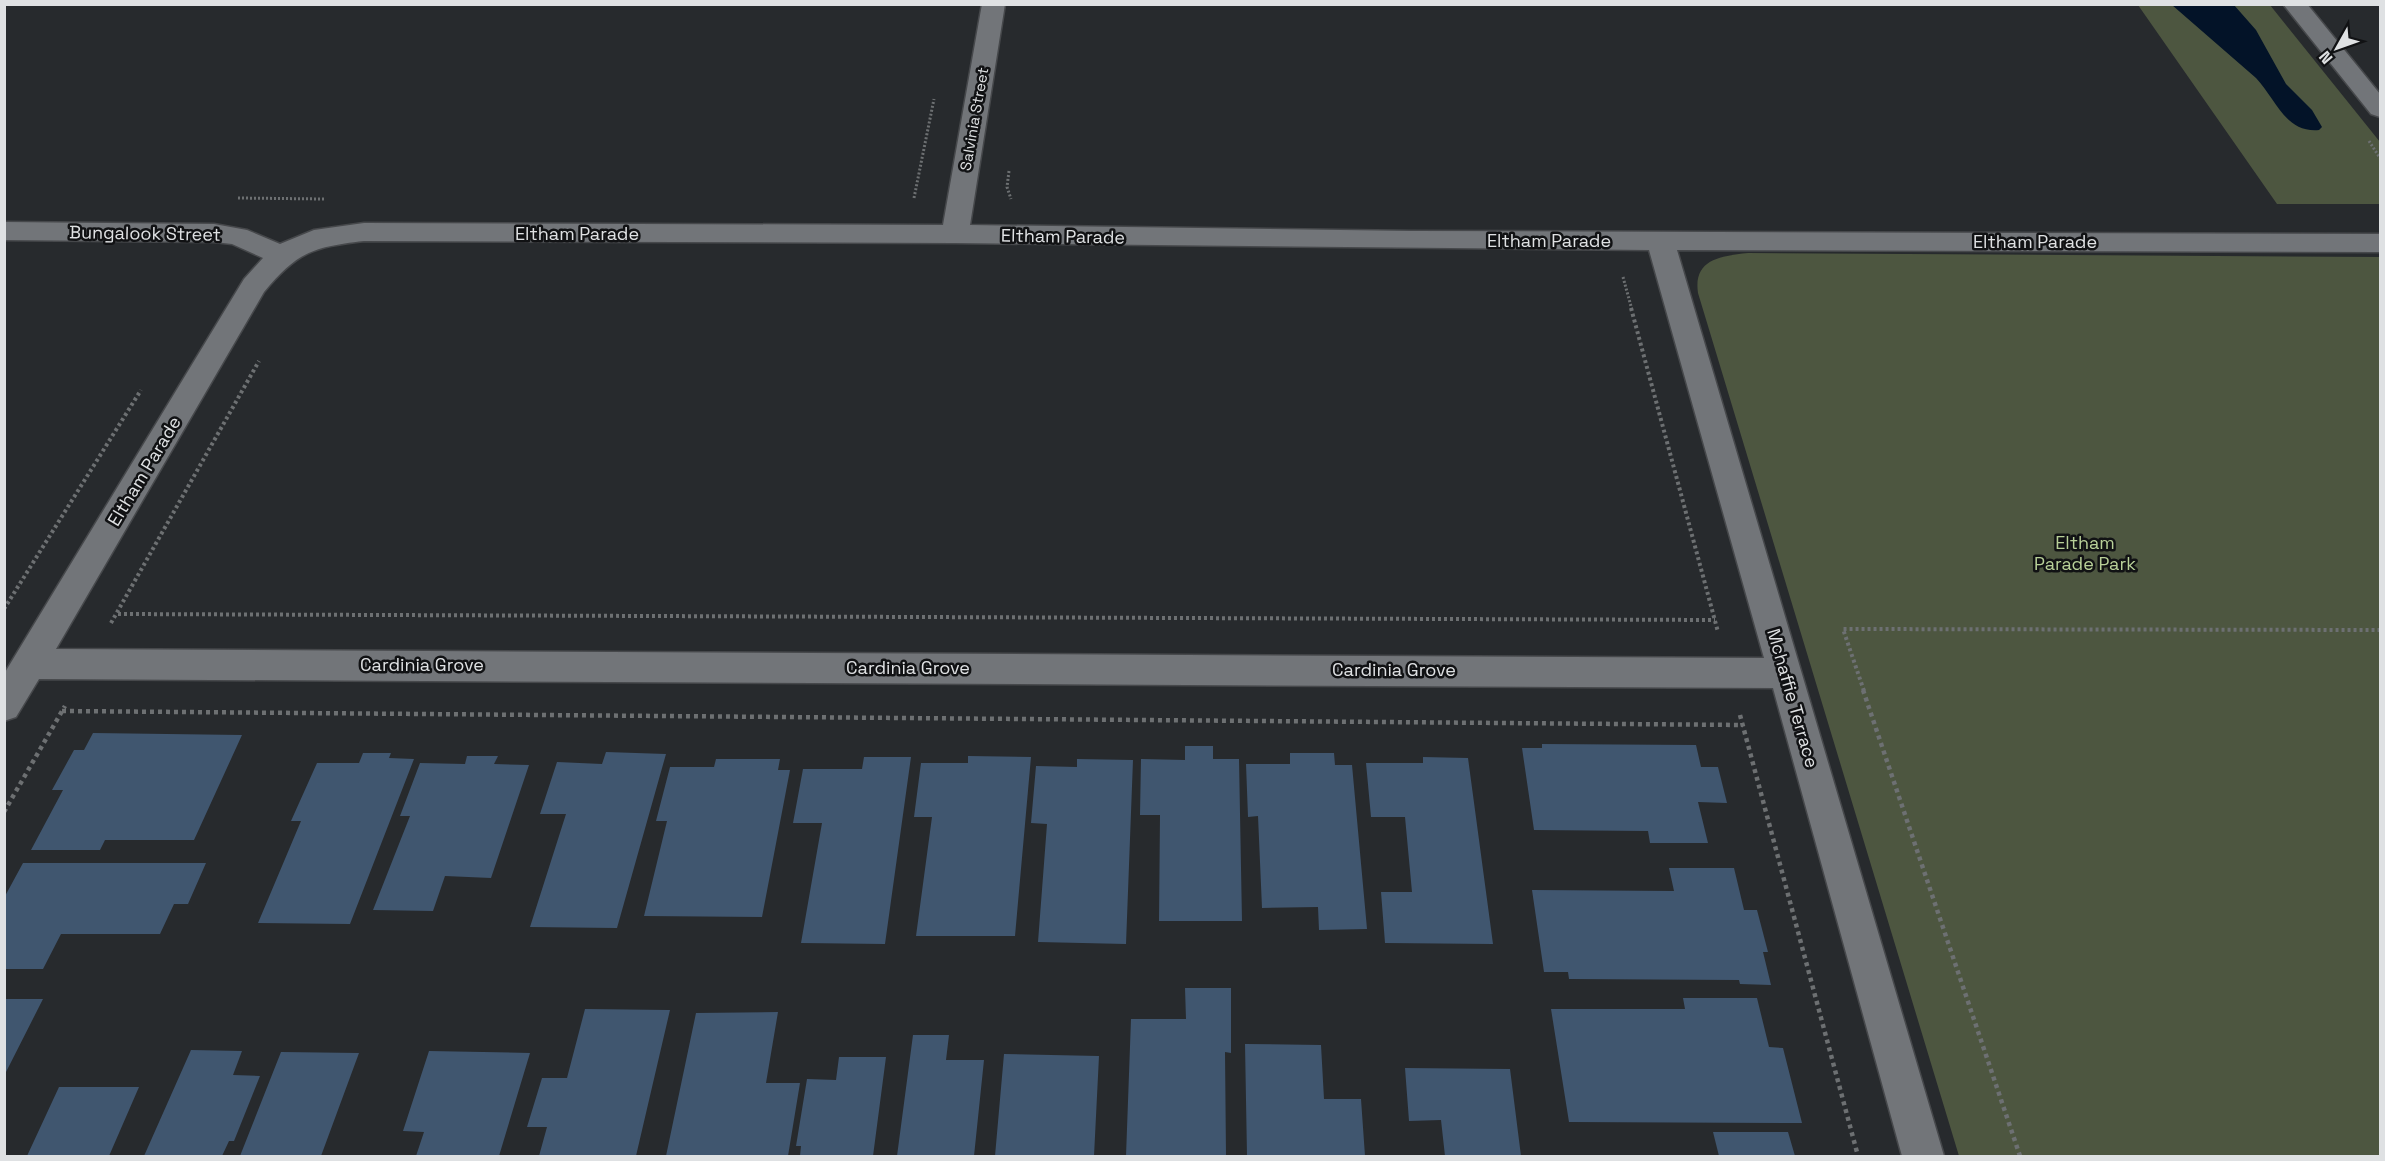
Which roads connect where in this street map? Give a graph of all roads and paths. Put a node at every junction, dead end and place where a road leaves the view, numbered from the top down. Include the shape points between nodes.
1 (994, 4) edge
2 (2294, 4) edge
3 (2380, 109) edge
4 (1010, 164) dead end
5 (4, 231) edge
6 (955, 234) junction
7 (1009, 235) junction
8 (1659, 240) junction
9 (2380, 243) edge
10 (280, 255) junction
11 (260, 360) dead end
12 (142, 388) dead end
13 (4, 609) edge
14 (117, 614) junction
15 (1715, 621) dead end
16 (2380, 630) edge
17 (89, 663) junction
18 (30, 664) junction
19 (1786, 673) junction
20 (4, 706) edge
21 (62, 711) junction
22 (1743, 725) dead end
23 (4, 812) edge
24 (1923, 1156) edge
25 (2020, 1156) edge

1 - 6 street, Salvinia Street
2 - 3 street
4 - 7 path
5 - 10 street, Bungalook Street via 214,233 237,236
6 - 7 street, Eltham Parade
6 - 10 street, Eltham Parade via 364,232 322,237 298,244
7 - 8 street, Eltham Parade
8 - 9 street, Eltham Parade
8 - 19 street, Mchaffie Terrace
10 - 18 street, Eltham Parade via 240,309
11 - 14 path
12 - 13 path
14 - 15 path
14 - 17 path
16 - 25 path via 1843,629
17 - 18 street, Cardinia Grove
17 - 19 street, Cardinia Grove
17 - 21 path
18 - 20 street, Eltham Parade
19 - 24 street, Mchaffie Terrace
21 - 22 path
21 - 23 path

